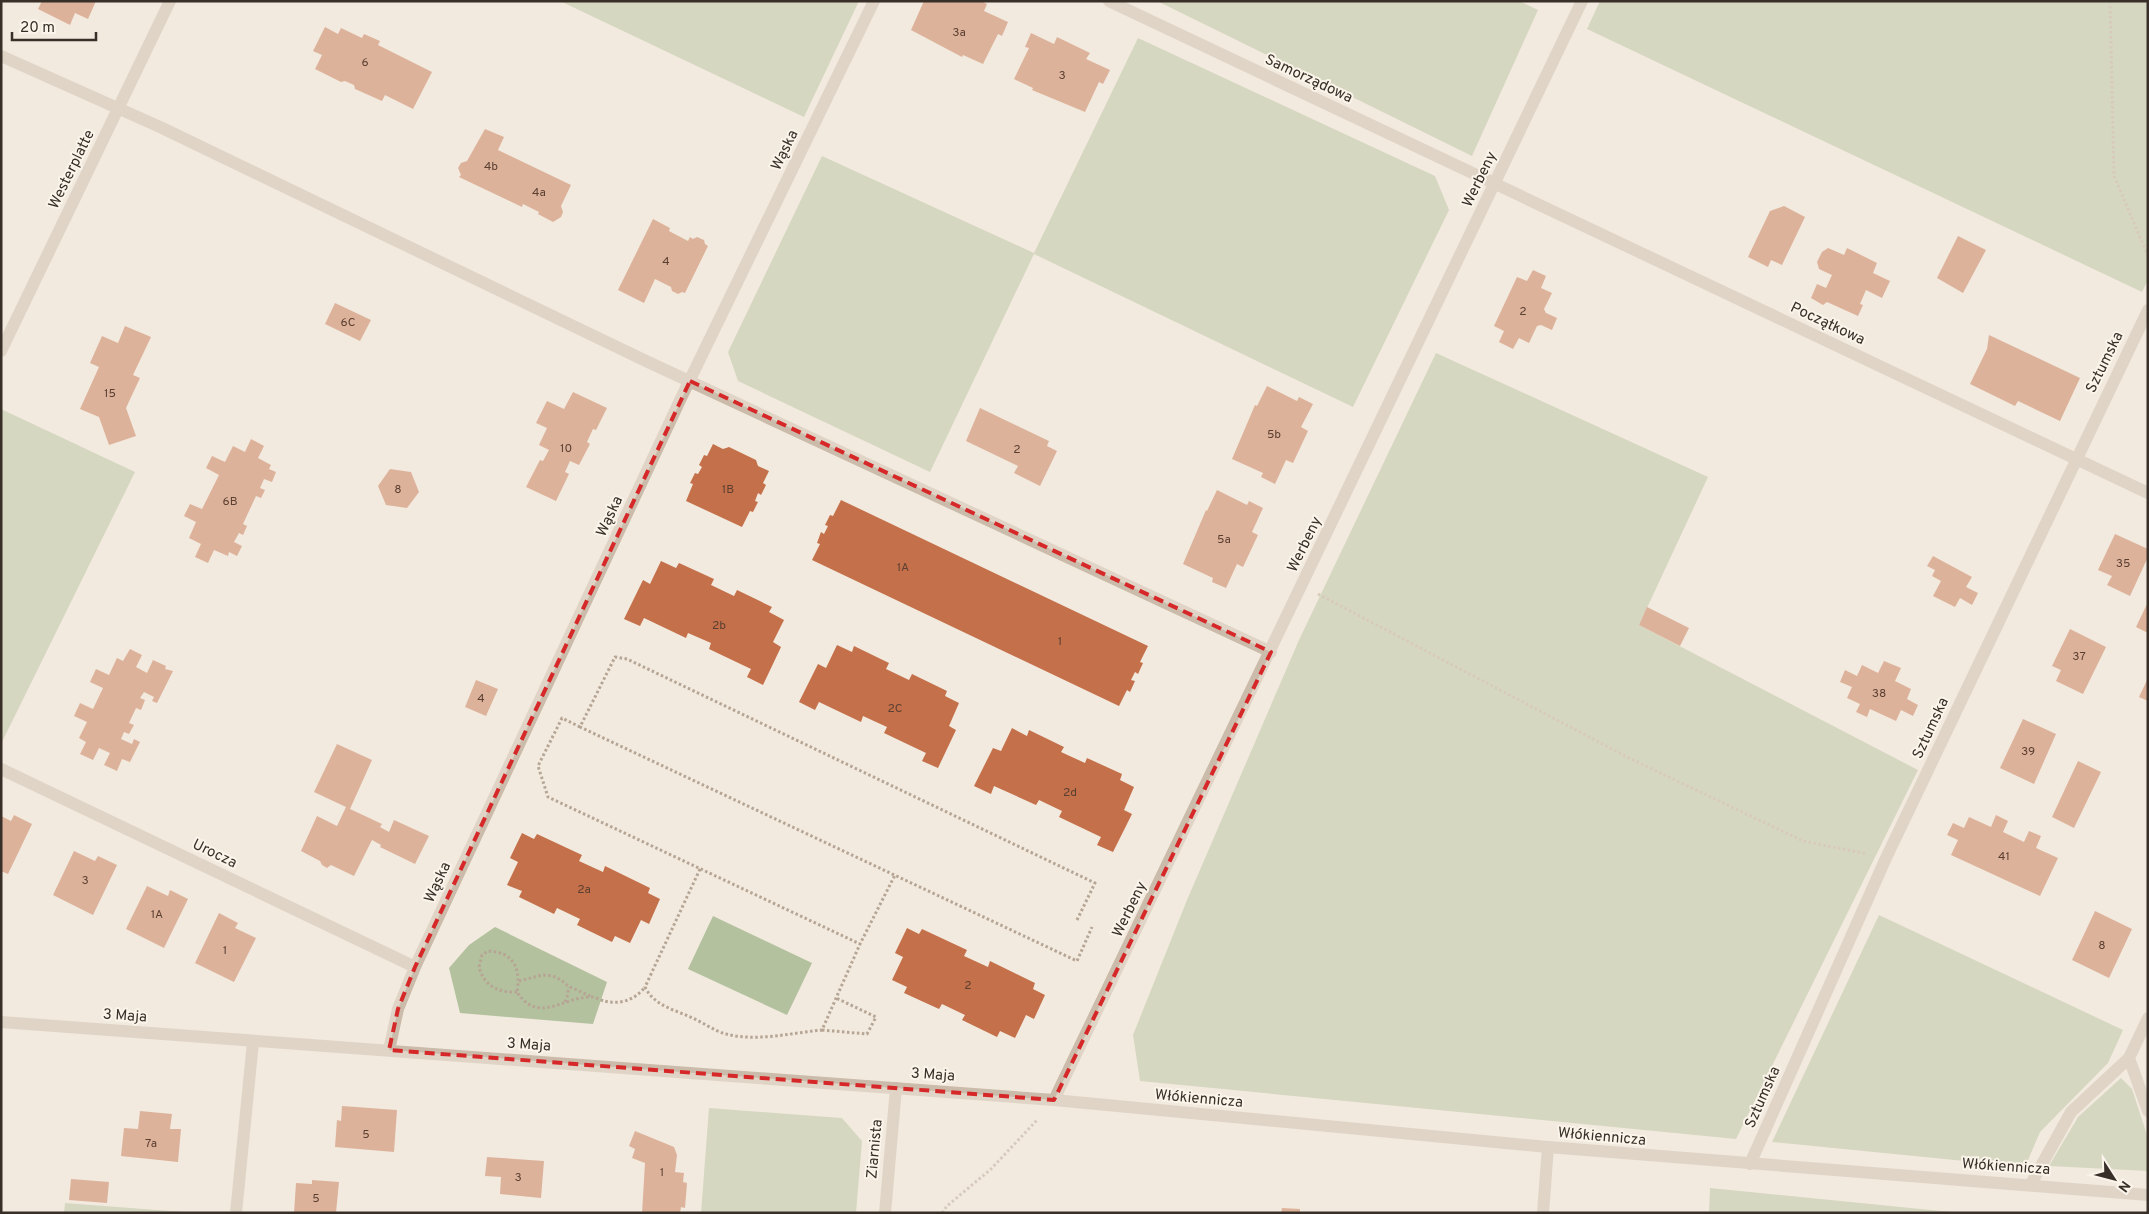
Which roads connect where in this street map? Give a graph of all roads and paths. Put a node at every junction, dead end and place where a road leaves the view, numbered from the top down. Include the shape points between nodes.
1 (170, 1) edge
2 (874, 1) edge
3 (1109, 1) edge
4 (1582, 1) edge
5 (2110, 1) edge
6 (1, 56) edge
7 (118, 110) junction
8 (1495, 184) junction
9 (2148, 256) edge
10 (2148, 310) edge
11 (1, 351) edge
12 (690, 381) junction
13 (2076, 458) junction
14 (2148, 493) edge
15 (1302, 586) junction
16 (1271, 652) junction
17 (580, 727) junction
18 (1, 769) edge
19 (1886, 858) junction
20 (700, 869) junction
21 (895, 875) junction
22 (1077, 920) dead end
23 (1092, 927) dead end
24 (860, 944) junction
25 (415, 967) junction
26 (519, 981) junction
27 (568, 986) junction
28 (645, 987) junction
29 (517, 992) junction
30 (590, 996) junction
31 (836, 998) junction
32 (564, 1003) junction
33 (2148, 1018) edge
34 (1, 1022) edge
35 (822, 1030) junction
36 (253, 1042) junction
37 (389, 1050) junction
38 (2129, 1058) junction
39 (896, 1088) junction
40 (1054, 1100) junction
41 (2148, 1111) edge
42 (1548, 1148) junction
43 (1750, 1164) junction
44 (2031, 1184) junction
45 (2148, 1195) edge
46 (236, 1213) edge
47 (885, 1213) edge
48 (942, 1213) edge
49 (1543, 1213) edge

1 - 7 street, Westerplatte
2 - 12 street, Wąska
3 - 8 street, Samorządowa
4 - 8 street, Werbeny
5 - 9 path via 2114,176
6 - 7 street
7 - 11 street, Westerplatte
7 - 12 street via 160,127
8 - 13 street, Początkowa
8 - 15 street, Werbeny
10 - 13 street, Sztumska
12 - 16 street
12 - 25 street, Wąska
13 - 14 street, Początkowa
13 - 19 street, Sztumska
15 - 16 street, Werbeny
15 - 19 path via 1629,758 1803,841
16 - 40 street, Werbeny
17 - 20 path via 562,718 538,766 548,797
17 - 21 path
17 - 22 path via 615,657 627,659 1095,884
18 - 25 street, Urocza
19 - 43 street, Sztumska
20 - 24 path
20 - 28 path
21 - 23 path via 1077,961
21 - 24 path
24 - 31 path
25 - 37 street, Wąska via 398,1009
26 - 27 path via 542,975 553,976
26 - 29 path
26 - 29 path via 515,964 503,954 488,951 482,955 479,967 485,981 503,993
27 - 30 path
27 - 32 path
28 - 30 path via 638,996 623,1002 606,1002
28 - 35 path via 665,1008 725,1034 752,1037
29 - 32 path via 524,1003 535,1008
30 - 32 path
31 - 35 path
31 - 35 path via 876,1017 867,1034
33 - 38 street
34 - 36 street, 3 Maja
36 - 37 street, 3 Maja
36 - 46 street
37 - 39 street, 3 Maja
38 - 41 street
38 - 44 street via 2071,1112
39 - 40 street, 3 Maja
39 - 47 street, Ziarnista
40 - 42 street, Włókiennicza
40 - 48 path via 991,1169
42 - 43 street, Włókiennicza
42 - 49 street
43 - 44 street, Włókiennicza
44 - 45 street, Włókiennicza

